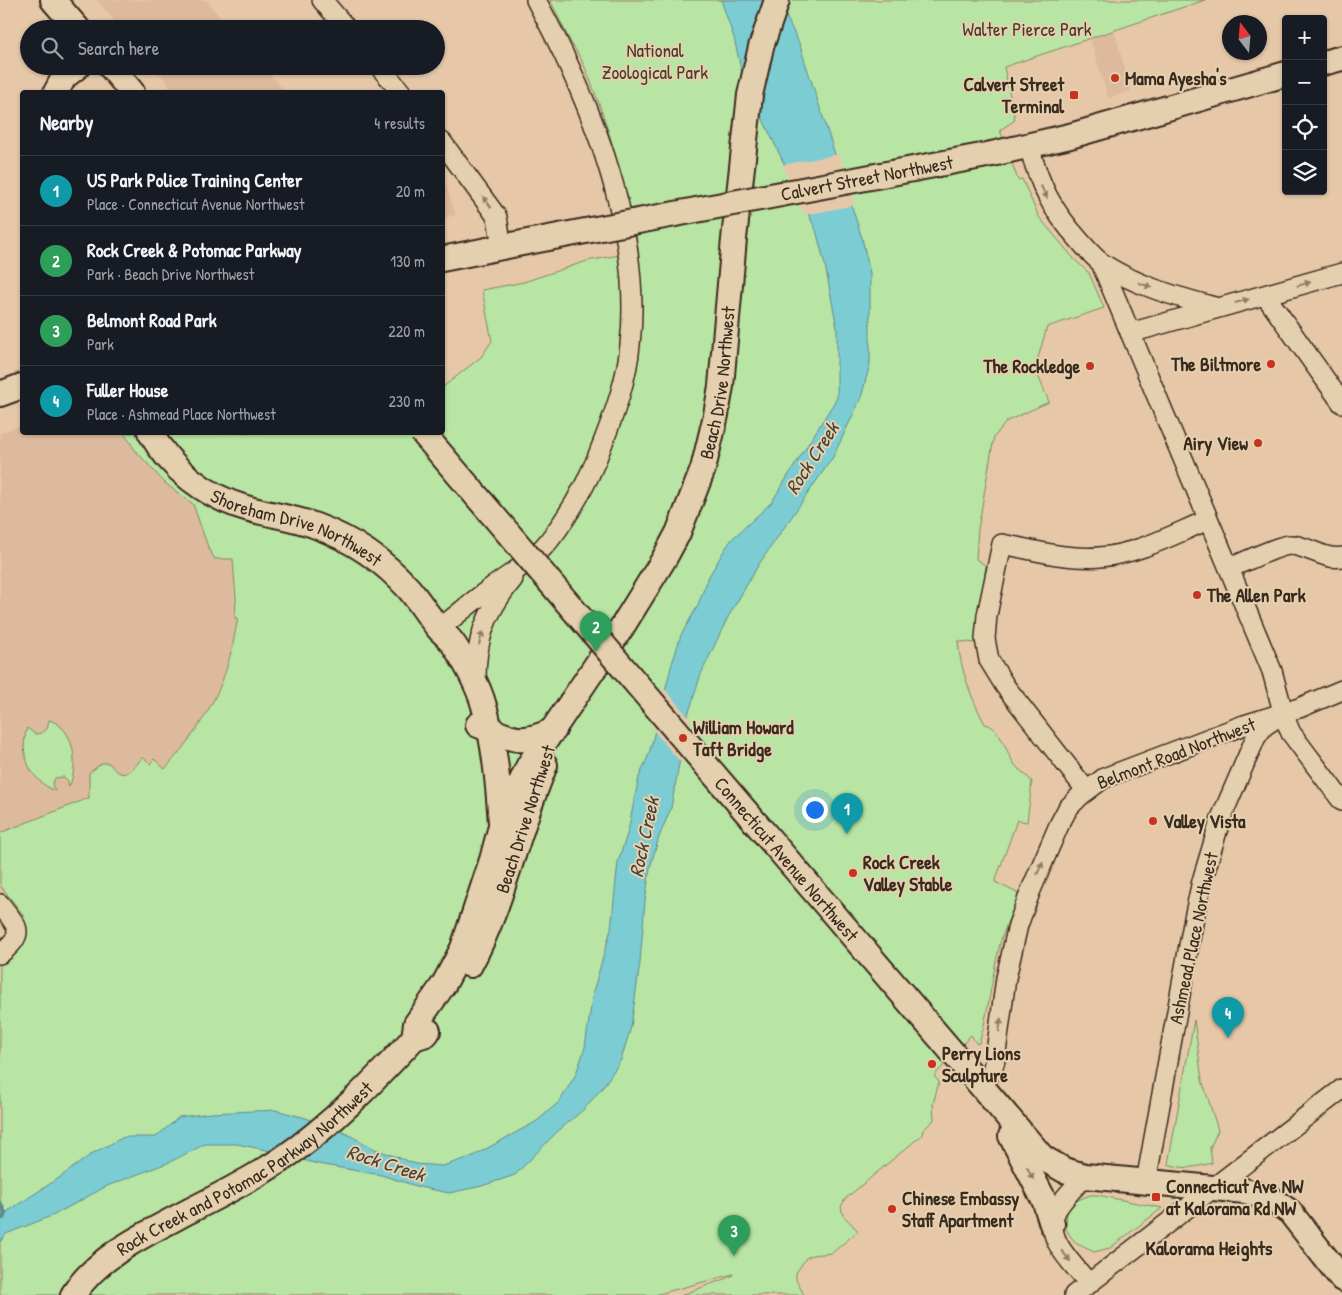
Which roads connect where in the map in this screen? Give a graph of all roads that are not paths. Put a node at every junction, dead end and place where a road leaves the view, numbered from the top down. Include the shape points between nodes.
1 (322, 0) edge
2 (536, 0) edge
3 (777, 0) edge
4 (339, 20) edge
5 (1342, 58) edge
6 (1327, 62) edge
7 (49, 75) edge
8 (68, 75) edge
9 (118, 75) edge
10 (386, 75) edge
11 (1282, 75) edge
12 (53, 90) edge
13 (55, 90) edge
14 (130, 90) edge
15 (399, 90) edge
16 (445, 146) edge
17 (1029, 146) junction
18 (509, 246) junction
19 (445, 257) edge
20 (1102, 263) junction
21 (1342, 273) edge
22 (1265, 295) junction
23 (1218, 308) junction
24 (1130, 333) junction
25 (20, 387) edge
26 (0, 394) edge
27 (1342, 402) edge
28 (152, 435) edge
29 (425, 435) edge
30 (1208, 520) junction
31 (1342, 557) edge
32 (525, 564) junction
33 (1229, 568) junction
34 (439, 629) junction
35 (476, 686) junction
36 (1342, 690) edge
37 (1283, 713) junction
38 (483, 727) junction
39 (554, 730) junction
40 (1086, 790) junction
41 (1342, 802) edge
42 (501, 826) junction
43 (488, 902) junction
44 (0, 904) edge
45 (0, 954) edge
46 (1342, 1089) edge
47 (986, 1093) junction
48 (1085, 1176) junction
49 (1146, 1182) junction
50 (1214, 1188) junction
51 (1052, 1224) junction
52 (1342, 1279) edge
53 (1082, 1289) edge
54 (73, 1295) edge

1 - 4 street
2 - 32 street via 578,83 606,160 628,257 631,326 623,386 599,454 563,521 548,542
3 - 39 main road, Beach Drive Northwest via 758,58 748,109 721,386 706,461 678,533 664,559
5 - 6 main road
7 - 12 main road
8 - 13 main road
9 - 14 main road
10 - 15 street
11 - 17 main road, Calvert Street Northwest
18 -> 16 street via 497,216
17 - 18 main road, Calvert Street Northwest, bridge
17 -> 20 street via 1038,180 1054,208
18 - 19 main road, Calvert Street Northwest
20 -> 23 street via 1143,285
20 - 24 street
22 -> 21 street
23 -> 22 street
22 - 27 street
23 - 24 street
24 - 30 street
25 - 26 main road
28 - 34 main road, Shoreham Drive Northwest via 173,464 208,492 245,508 317,526 346,539 374,558 407,588
29 - 47 main road, Connecticut Avenue Northwest, bridge
30 - 33 street
30 - 40 street via 1143,546 1101,557 1064,556 1002,544 986,625 989,660 1005,686
31 - 33 street via 1326,557 1287,545
32 - 34 street
35 -> 32 street via 478,645 484,624 499,596
33 - 37 street via 1275,678
34 - 35 main road, Shoreham Drive Northwest via 452,642
34 - 38 main road, Shoreham Drive Northwest
35 - 38 main road, Shoreham Drive Northwest via 484,706
36 - 37 street, Belmont Road Northwest
37 - 40 street, Belmont Road Northwest via 1104,778
37 - 41 street via 1295,740
37 - 49 street, Ashmead Place Northwest via 1264,726 1256,737 1221,818 1208,859 1194,918
38 - 39 main road via 519,740 530,740
38 - 42 main road via 499,795
38 - 43 main road, Shoreham Drive Northwest via 488,779
39 - 42 main road, Beach Drive Northwest via 529,765
39 - 43 main road, Beach Drive Northwest via 524,820
47 -> 40 street, Belmont Road Northwest via 995,1060 1007,969 1021,917 1059,825 1068,808
42 - 43 main road, Beach Drive Northwest via 492,860
43 - 54 main road, Rock Creek and Potomac Parkway Northwest via 444,984 416,1024 414,1038 362,1093 284,1158 118,1251
44 - 45 street via 17,928 18,935
46 - 50 street
47 - 48 main road, Connecticut Avenue Northwest via 1043,1158 1064,1170
47 -> 51 main road via 1045,1202
48 - 49 main road, Connecticut Avenue Northwest
48 - 51 street via 1058,1209
49 - 50 main road, Connecticut Avenue Northwest
50 - 52 main road, Connecticut Avenue Northwest via 1254,1193 1283,1206
50 - 53 street
51 -> 53 street via 1054,1237

